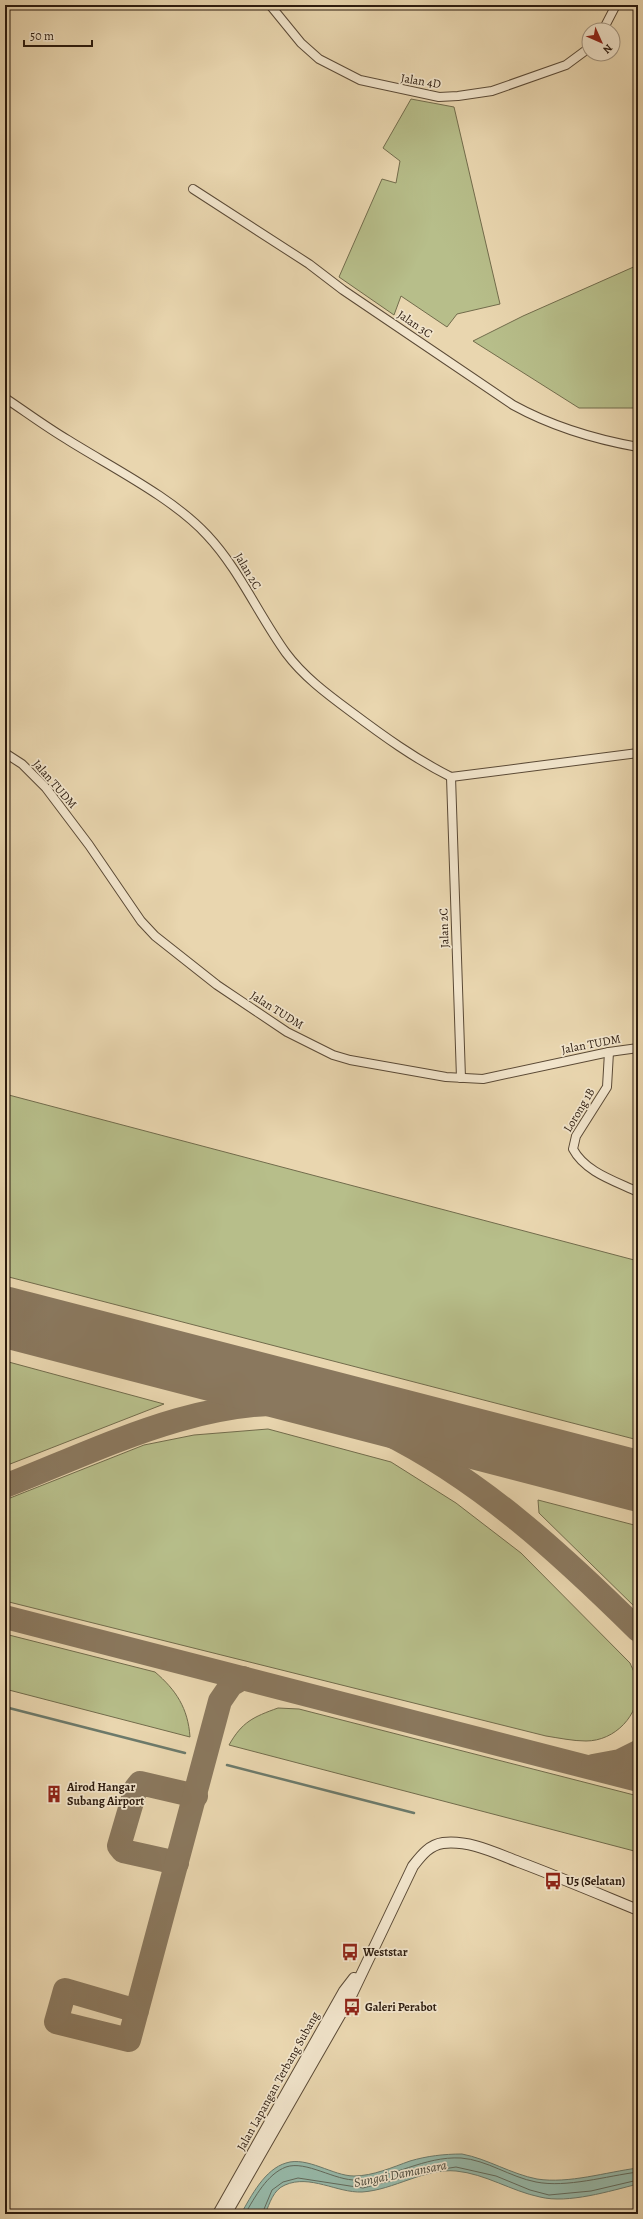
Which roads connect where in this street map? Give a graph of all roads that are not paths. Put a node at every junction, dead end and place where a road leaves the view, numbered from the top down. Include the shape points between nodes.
1 (270, 5) edge
2 (616, 5) edge
3 (607, 22) edge
4 (581, 54) edge
5 (193, 189) dead end
6 (5, 398) edge
7 (638, 448) edge
8 (5, 753) edge
9 (638, 753) edge
10 (452, 777) junction
11 (638, 1048) edge
12 (609, 1052) junction
13 (461, 1078) junction
14 (638, 1192) edge
15 (638, 1910) edge
16 (365, 1964) junction
17 (218, 2214) edge
18 (226, 2214) edge

1 - 4 street, Jalan 4D via 301,43 319,59 360,80 439,97 492,91 566,65
2 - 3 street
5 - 7 street, Jalan 3C via 309,264 343,290 513,405 540,420 565,429
6 - 10 street, Jalan 2C via 182,511 225,555 287,654 321,690 422,761
8 - 13 street, Jalan TUDM via 22,764 46,788 141,921 173,951 217,985 287,1032 333,1055
9 - 10 street
10 - 13 street, Jalan 2C
11 - 12 street, Jalan TUDM
12 - 13 street, Jalan TUDM via 483,1079
12 - 14 street, Lorong 1B via 608,1087 576,1136 573,1148 592,1170
15 - 16 street, Jalan Lapangan Terbang Subang via 472,1845 442,1843 422,1854 413,1866
16 - 17 street, Jalan Lapangan Terbang Subang via 344,1991
16 - 18 street, Jalan Lapangan Terbang Subang via 351,1996

